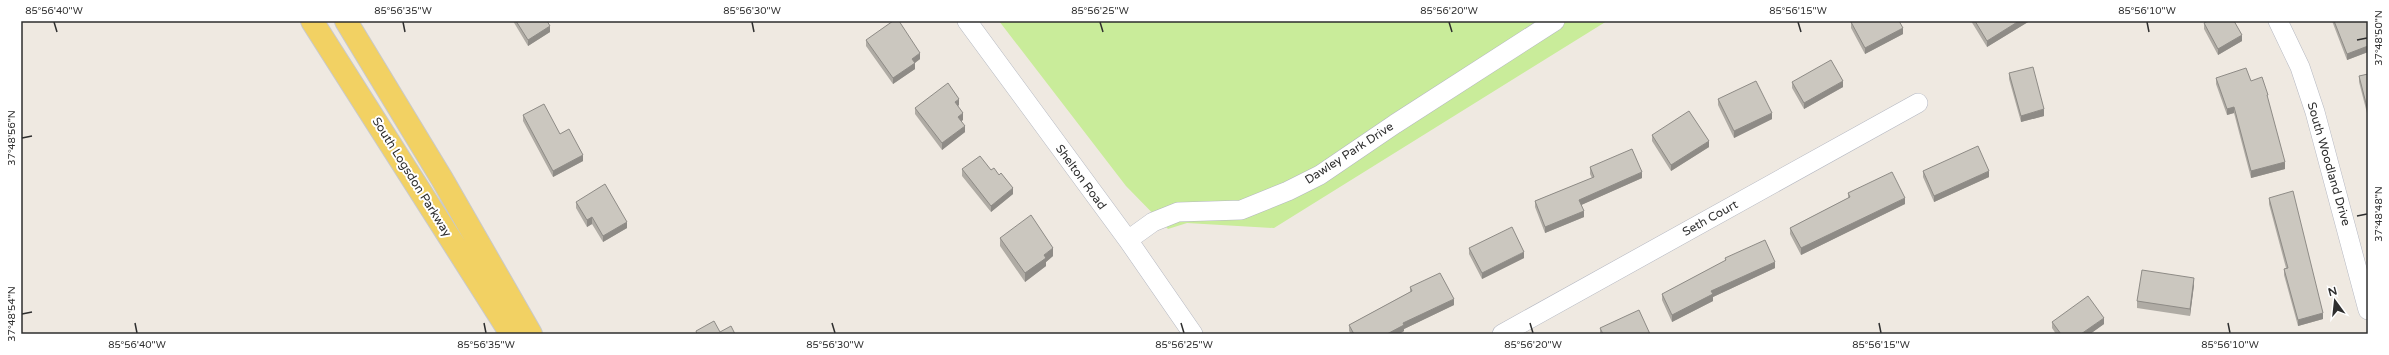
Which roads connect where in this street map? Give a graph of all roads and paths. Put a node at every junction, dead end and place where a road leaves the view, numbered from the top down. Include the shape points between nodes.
1 (312, 21) edge
2 (346, 21) edge
3 (967, 21) edge
4 (1555, 21) edge
5 (2278, 21) edge
6 (1918, 102) dead end
7 (1128, 240) junction
8 (2368, 310) edge
9 (511, 334) edge
10 (531, 334) edge
11 (1193, 334) edge
12 (1502, 334) edge

1 - 9 main road, South Logsdon Parkway
2 - 10 main road, South Logsdon Parkway via 442,179
3 - 7 street, Shelton Road
4 - 7 street, Dawley Park Drive via 1320,175 1295,188 1241,210 1178,212 1153,222
5 - 8 street, South Woodland Drive via 2300,67 2315,112
6 - 12 street, Seth Court
7 - 11 street, Shelton Road

